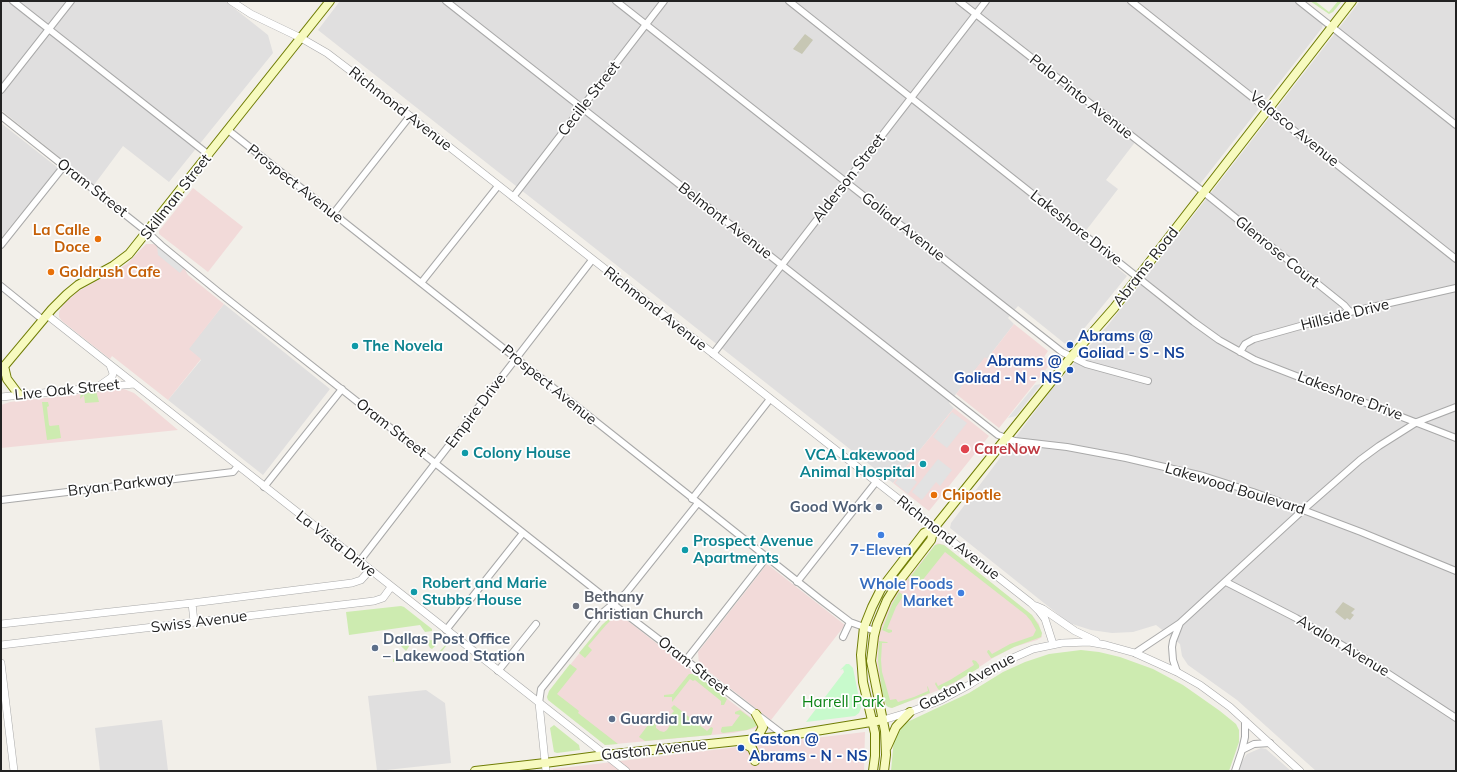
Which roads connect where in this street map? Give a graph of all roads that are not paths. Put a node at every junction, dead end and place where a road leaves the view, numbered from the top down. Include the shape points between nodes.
1 (13, 1) edge
2 (71, 1) edge
3 (231, 1) edge
4 (330, 1) edge
5 (446, 1) edge
6 (616, 1) edge
7 (664, 1) edge
8 (789, 1) edge
9 (960, 1) edge
10 (986, 1) edge
11 (1131, 1) edge
12 (1299, 1) edge
13 (1352, 1) edge
14 (976, 14) junction
15 (646, 24) junction
16 (1332, 27) junction
17 (49, 29) junction
18 (301, 38) junction
19 (1, 90) edge
20 (911, 97) junction
21 (582, 108) junction
22 (1268, 109) junction
23 (1, 116) edge
24 (410, 116) junction
25 (1456, 125) edge
26 (228, 130) junction
27 (209, 155) junction
28 (64, 166) junction
29 (846, 182) junction
30 (498, 186) junction
31 (1203, 192) junction
32 (513, 197) junction
33 (333, 214) junction
34 (147, 232) junction
35 (2, 243) edge
36 (1456, 259) edge
37 (592, 260) junction
38 (781, 265) junction
39 (1138, 277) junction
40 (421, 283) junction
41 (1, 286) edge
42 (1456, 288) edge
43 (1350, 312) junction
44 (45, 318) junction
45 (1240, 352) junction
46 (713, 354) junction
47 (1071, 357) junction
48 (516, 358) junction
49 (110, 365) junction
50 (2, 367) edge
51 (1148, 381) dead end
52 (134, 384) junction
53 (98, 386) junction
54 (342, 389) junction
55 (18, 395) junction
56 (1, 397) edge
57 (770, 399) junction
58 (1456, 407) edge
59 (1417, 422) junction
60 (1456, 438) edge
61 (1006, 439) junction
62 (436, 463) junction
63 (238, 466) junction
64 (876, 482) junction
65 (264, 487) junction
66 (692, 499) junction
67 (1, 500) edge
68 (698, 503) junction
69 (1303, 510) junction
70 (934, 528) junction
71 (523, 533) junction
72 (767, 557) junction
73 (359, 562) junction
74 (370, 570) junction
75 (1456, 571) edge
76 (797, 582) junction
77 (1226, 582) junction
78 (391, 587) junction
79 (192, 603) junction
80 (1031, 603) junction
81 (613, 604) junction
82 (194, 622) junction
83 (850, 622) junction
84 (1180, 623) junction
85 (1, 624) edge
86 (536, 624) dead end
87 (864, 627) junction
88 (446, 630) junction
89 (875, 631) junction
90 (843, 637) dead end
91 (1053, 644) junction
92 (1, 645) edge
93 (1106, 645) junction
94 (1135, 653) junction
95 (686, 660) junction
96 (1, 662) edge
97 (498, 671) junction
98 (1177, 672) junction
99 (539, 703) junction
100 (910, 712) junction
101 (756, 714) junction
102 (1456, 718) edge
103 (883, 720) junction
104 (1246, 721) junction
105 (872, 722) junction
106 (785, 736) junction
107 (757, 738) junction
108 (740, 741) junction
109 (1270, 743) junction
110 (886, 749) junction
111 (1242, 750) junction
112 (605, 755) junction
113 (755, 760) dead end
114 (546, 767) edge
115 (14, 771) edge
116 (475, 771) edge
117 (626, 771) edge
118 (873, 771) edge
119 (884, 771) edge
120 (1235, 771) edge
121 (1300, 771) edge

1 - 17 street
2 - 17 street
3 - 18 street, Richmond Avenue via 251,14
4 - 18 main road, Skillman Street
5 - 21 street, Belmont Avenue
6 - 15 street, Goliad Avenue
7 - 15 street, Cecille Street
8 - 20 street, Lakeshore Drive
9 - 14 street, Palo Pinto Avenue
10 - 14 street, Alderson Street
11 - 22 street, Velasco Avenue
12 - 16 street
13 - 16 main road, Abrams Road
14 - 20 street, Alderson Street
14 - 31 street, Palo Pinto Avenue
15 - 21 street, Cecille Street
15 - 29 street, Goliad Avenue
16 - 22 main road, Abrams Road
16 - 25 street
17 - 19 street
17 - 27 street
18 - 24 street, Richmond Avenue via 327,53
18 - 26 main road, Skillman Street
20 - 29 street, Alderson Street
20 - 39 street, Lakeshore Drive
21 - 32 street, Cecille Street
21 - 38 street, Belmont Avenue
22 - 31 main road, Abrams Road
22 - 36 street, Velasco Avenue
23 - 28 street, Oram Street
24 - 30 street, Richmond Avenue
24 - 33 street
26 - 27 main road, Skillman Street
26 - 33 street, Prospect Avenue
27 - 34 main road, Skillman Street
28 - 34 street, Oram Street
28 - 35 street
29 - 38 street, Alderson Street
29 - 47 street, Goliad Avenue
30 - 32 street, Richmond Avenue
30 - 40 street
31 - 39 main road, Abrams Road
31 - 43 street, Glenrose Court
32 - 37 street, Richmond Avenue
33 - 40 street, Prospect Avenue
34 - 44 main road, Skillman Street via 129,254 78,285
34 - 54 street, Oram Street
37 - 46 street, Richmond Avenue
37 - 48 street, Empire Drive
38 - 46 street, Alderson Street
38 - 61 street, Belmont Avenue
39 - 45 street, Lakeshore Drive via 1194,322
39 - 47 main road, Abrams Road
40 - 48 street, Prospect Avenue
41 - 44 street, La Vista Drive
42 - 43 street, Hillside Drive
43 - 45 street, Hillside Drive via 1254,339 1245,344
44 - 49 street, La Vista Drive
44 - 50 main road, Skillman Street
45 - 59 street, Lakeshore Drive
46 - 57 street, Richmond Avenue
47 - 51 street, Goliad Avenue via 1086,364
47 - 61 main road, Abrams Road
48 - 62 street, Empire Drive
48 - 66 street, Prospect Avenue
49 - 52 street, La Vista Drive
49 - 53 street via 112,377
50 - 55 main road
52 - 53 street, Live Oak Street
52 - 63 street, La Vista Drive
53 - 55 street, Live Oak Street
54 - 62 street, Oram Street
54 - 65 street
55 - 56 street, Live Oak Street
57 - 64 street, Richmond Avenue
57 - 66 street
58 - 59 street
59 - 60 street, Lakeshore Drive
59 - 69 street via 1360,460
61 - 69 street, Lakewood Boulevard via 1060,446 1163,466
61 - 70 main road, Abrams Road
62 - 71 street, Oram Street
62 - 73 street, Empire Drive
63 - 65 street, La Vista Drive
63 - 67 street, Bryan Parkway via 233,472
64 - 70 street, Richmond Avenue
64 - 76 street
65 - 73 street, La Vista Drive
66 - 68 street, Prospect Avenue
68 - 72 street, Prospect Avenue
68 - 81 street via 626,593
69 - 75 street, Lakewood Boulevard
69 - 77 street
70 - 80 street, Richmond Avenue
70 - 87 main road, Abrams Road via 924,533 881,589
70 - 89 main road, Abrams Road via 931,540 887,600
71 - 81 street, Oram Street
71 - 88 street
72 - 76 street, Prospect Avenue
72 - 95 street
73 - 74 street, La Vista Drive
74 - 78 street, La Vista Drive
74 - 79 street, Swiss Avenue via 361,580 352,583
76 - 83 street, Prospect Avenue
77 - 84 street
77 - 102 street, Avalon Avenue via 1369,660
78 - 82 street, Swiss Avenue via 383,598 374,601
78 - 88 street, La Vista Drive
79 - 82 street
79 - 85 street, Swiss Avenue
80 - 91 street, Richmond Avenue via 1045,619
80 - 93 street via 1080,634
81 - 95 street, Oram Street
81 - 99 street via 601,614 541,689
82 - 92 street, Swiss Avenue
83 - 87 street, Prospect Avenue
83 - 90 street
84 - 94 street
84 - 98 street via 1172,648
86 - 97 street
87 - 89 street, Prospect Avenue
87 - 105 main road, Abrams Road via 861,666
88 - 97 street, La Vista Drive
89 - 103 main road, Abrams Road via 871,655
91 - 93 street, Gaston Avenue via 1076,642
91 - 100 street, Gaston Avenue via 1033,649 1006,661 941,700
93 - 94 street, Gaston Avenue
94 - 98 street, Gaston Avenue
95 - 101 street, Oram Street
96 - 115 street
97 - 99 street, La Vista Drive
98 - 104 street, Gaston Avenue via 1214,695
99 - 112 street, La Vista Drive
99 - 114 street
100 - 103 street, Gaston Avenue
100 - 110 main road via 896,727
101 - 106 street, Oram Street
101 - 107 main road via 763,727
103 - 105 main road, Gaston Avenue
103 - 110 main road, Abrams Road
104 - 109 street, Gaston Avenue
104 - 111 street
105 - 106 main road, Gaston Avenue
105 - 118 main road, Abrams Road via 876,744
106 - 107 main road, Gaston Avenue
107 - 108 main road, Gaston Avenue
108 - 112 main road, Gaston Avenue
108 - 113 main road via 752,748
109 - 111 street via 1254,744
109 - 121 street, Gaston Avenue
110 - 119 main road, Abrams Road
111 - 120 street
112 - 114 main road, Gaston Avenue
112 - 117 street, La Vista Drive
114 - 116 main road, Gaston Avenue

